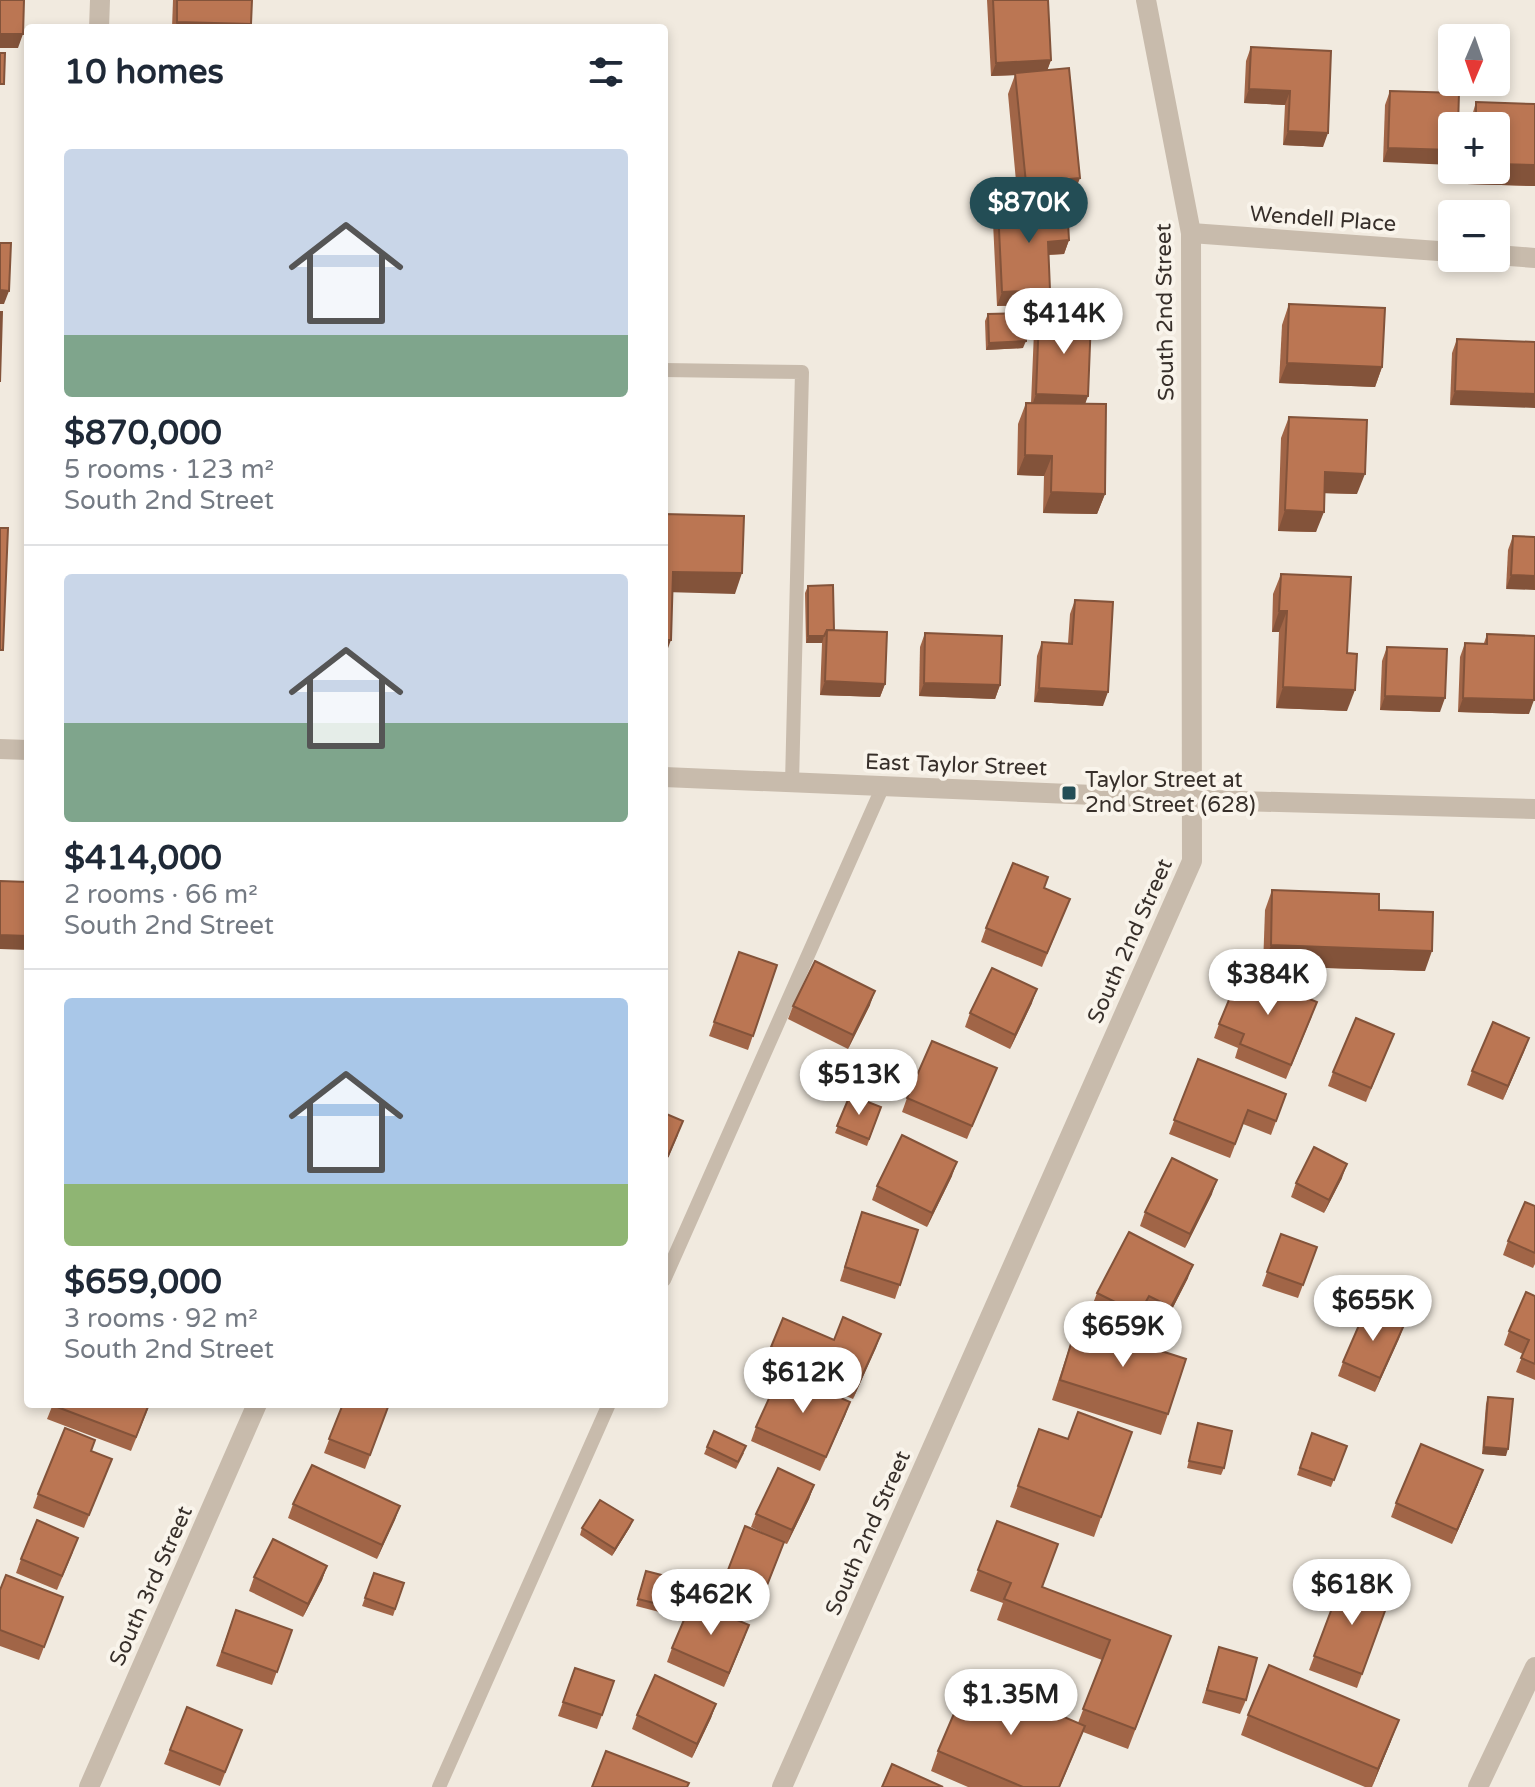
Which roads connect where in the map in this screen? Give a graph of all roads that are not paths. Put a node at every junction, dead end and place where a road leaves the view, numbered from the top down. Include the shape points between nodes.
1 (100, 0) edge
2 (1146, 0) edge
3 (99, 24) edge
4 (1191, 233) junction
5 (1438, 251) edge
6 (1510, 256) edge
7 (1535, 258) edge
8 (668, 370) edge
9 (0, 749) edge
10 (24, 750) edge
11 (668, 777) edge
12 (792, 783) junction
13 (883, 786) junction
14 (1191, 798) junction
15 (1535, 809) edge
16 (668, 1271) edge
17 (255, 1408) edge
18 (607, 1408) edge
19 (1535, 1667) edge
20 (89, 1787) edge
21 (439, 1787) edge
22 (782, 1787) edge
23 (1478, 1787) edge

1 - 3 street
2 - 4 street, South 2nd Street
4 - 5 street, Wendell Place
4 - 14 street, South 2nd Street
6 - 7 street
8 - 12 lane via 802,372
9 - 10 street
11 - 12 street, East Taylor Street
12 - 13 street, East Taylor Street
13 - 14 street, East Taylor Street
13 - 16 lane
14 - 15 street, East Taylor Street
14 - 22 street, South 2nd Street via 1192,861
17 - 20 street, South 3rd Street
18 - 21 lane
19 - 23 street

